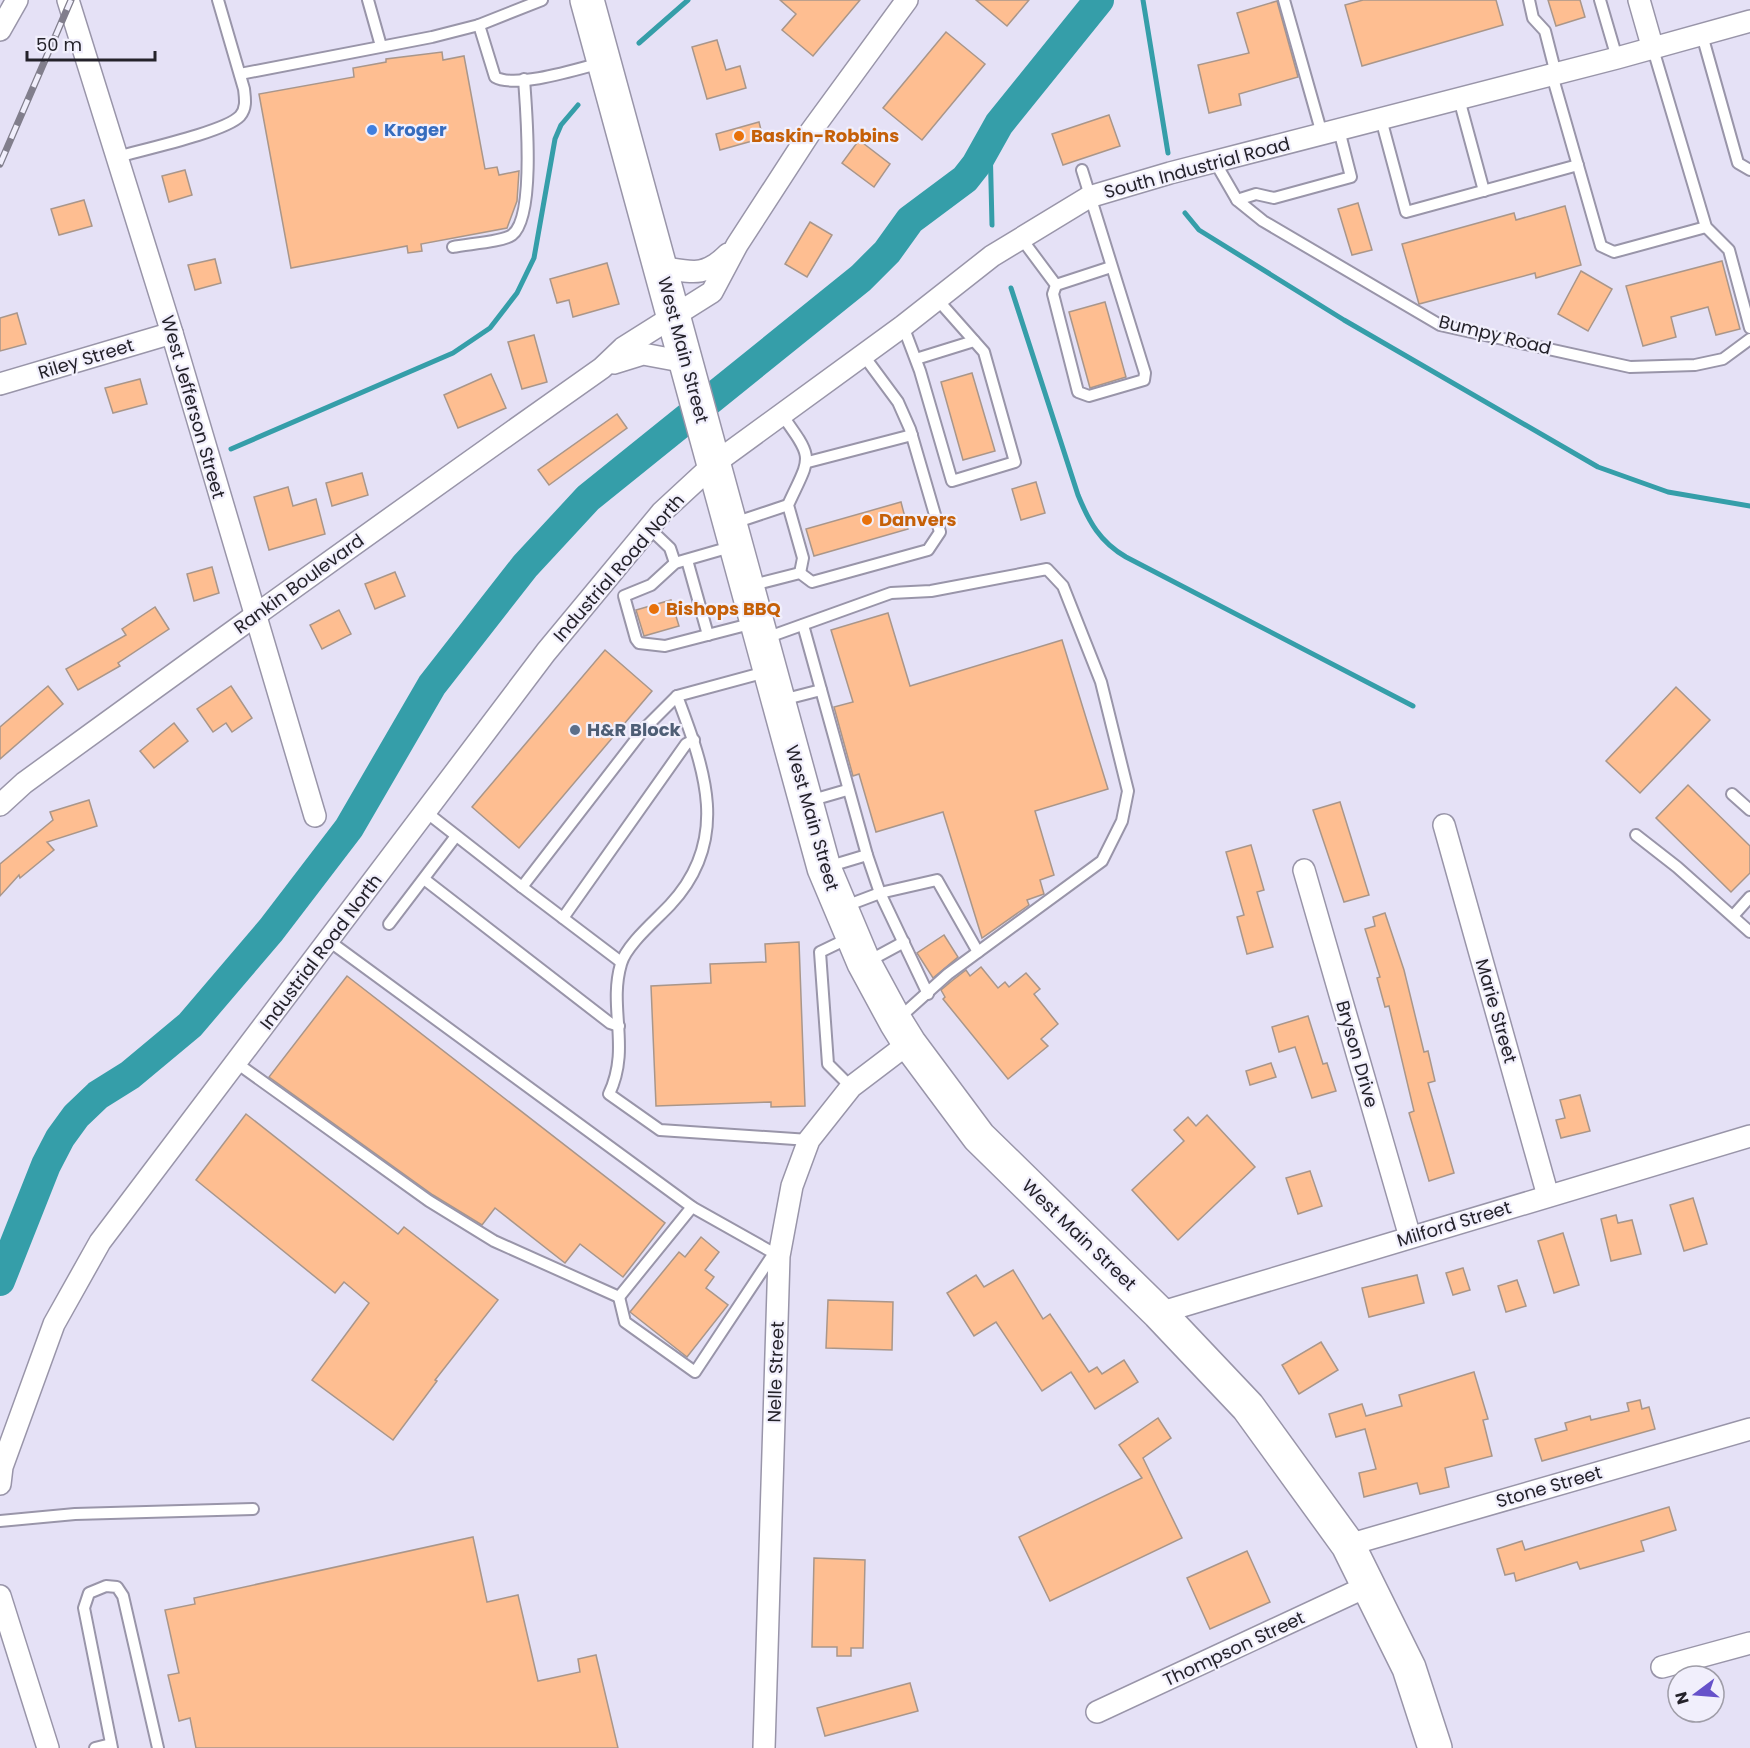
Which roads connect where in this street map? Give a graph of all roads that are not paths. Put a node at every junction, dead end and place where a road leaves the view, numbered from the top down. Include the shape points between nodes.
1 (17, 0) edge
2 (68, 0) edge
3 (218, 0) edge
4 (368, 0) edge
5 (542, 0) edge
6 (587, 0) edge
7 (907, 0) edge
8 (1284, 0) edge
9 (1529, 0) edge
10 (1600, 0) edge
11 (1639, 0) edge
12 (1750, 21) edge
13 (479, 25) junction
14 (0, 30) edge
15 (1702, 35) junction
16 (381, 46) junction
17 (1653, 49) junction
18 (1617, 58) junction
19 (604, 62) junction
20 (240, 74) junction
21 (1554, 75) junction
22 (524, 79) junction
23 (1459, 99) junction
24 (1381, 119) junction
25 (1330, 132) junction
26 (117, 158) junction
27 (1215, 162) junction
28 (1578, 165) junction
29 (1082, 170) dead end
30 (1750, 170) edge
31 (1484, 191) junction
32 (1089, 197) junction
33 (1237, 200) junction
34 (1706, 227) junction
35 (1021, 238) junction
36 (737, 246) junction
37 (453, 247) dead end
38 (660, 267) junction
39 (1111, 267) junction
40 (1056, 285) junction
41 (937, 299) junction
42 (674, 316) junction
43 (903, 326) junction
44 (1750, 328) edge
45 (171, 333) junction
46 (1750, 339) edge
47 (974, 341) junction
48 (864, 356) junction
49 (916, 359) junction
50 (602, 368) junction
51 (689, 374) junction
52 (0, 384) edge
53 (782, 415) junction
54 (912, 435) junction
55 (808, 462) junction
56 (715, 463) junction
57 (788, 505) junction
58 (649, 528) junction
59 (734, 535) junction
60 (687, 560) junction
61 (675, 563) junction
62 (800, 573) junction
63 (748, 586) junction
64 (615, 588) junction
65 (255, 618) junction
66 (803, 625) junction
67 (760, 630) junction
68 (708, 635) junction
69 (775, 686) junction
70 (821, 690) junction
71 (677, 696) junction
72 (694, 740) junction
73 (847, 790) junction
74 (1732, 794) dead end
75 (806, 802) junction
76 (0, 805) edge
77 (1750, 810) edge
78 (426, 812) junction
79 (315, 816) dead end
80 (1443, 825) dead end
81 (1636, 835) dead end
82 (456, 836) junction
83 (867, 855) junction
84 (824, 868) junction
85 (1304, 870) dead end
86 (424, 879) junction
87 (522, 887) junction
88 (880, 893) junction
89 (1750, 897) edge
90 (1733, 916) junction
91 (563, 918) junction
92 (389, 924) dead end
93 (1750, 932) edge
94 (852, 936) junction
95 (329, 941) junction
96 (904, 942) junction
97 (978, 952) junction
98 (621, 962) junction
99 (928, 994) junction
100 (619, 1026) junction
101 (902, 1032) junction
102 (238, 1064) junction
103 (851, 1086) junction
104 (1750, 1136) edge
105 (809, 1140) junction
106 (1548, 1196) junction
107 (692, 1207) junction
108 (1410, 1237) junction
109 (776, 1255) junction
110 (619, 1297) junction
111 (1159, 1313) junction
112 (1750, 1429) edge
113 (1, 1472) edge
114 (253, 1509) dead end
115 (0, 1521) edge
116 (1348, 1545) junction
117 (1370, 1585) junction
118 (0, 1596) edge
119 (1750, 1643) edge
120 (1662, 1667) dead end
121 (1097, 1712) dead end
122 (112, 1746) edge
123 (48, 1748) edge
124 (95, 1748) edge
125 (158, 1748) edge
126 (764, 1748) edge
127 (1435, 1748) edge

1 - 14 street
2 - 26 street, West Jefferson Street
3 - 20 lane
4 - 16 lane
5 - 13 lane
6 - 19 main road, West Main Street
7 - 36 street, Rankin Boulevard via 809,134
8 - 25 lane
9 - 21 lane via 1533,18 1545,31
10 - 18 lane
11 - 17 street
12 - 15 street, South Industrial Road
13 - 16 lane
13 - 22 lane via 495,76 503,80
15 - 17 street, South Industrial Road
15 - 30 lane via 1738,163
16 - 20 lane
17 - 18 street, South Industrial Road
17 - 34 lane
18 - 21 street, South Industrial Road
19 - 22 lane
19 - 38 main road, West Main Street
20 - 26 lane via 245,102 236,120
21 - 23 street, South Industrial Road
21 - 28 lane
22 - 37 lane via 528,167 526,201 518,227 508,237
23 - 24 street, South Industrial Road
23 - 31 lane
24 - 25 street, South Industrial Road
24 - 31 lane via 1406,212
25 - 27 street, South Industrial Road
25 - 33 lane via 1351,177 1274,198 1256,194
26 - 45 street, West Jefferson Street
27 - 32 street, South Industrial Road
27 - 33 lane, Bumpy Road
28 - 31 lane
28 - 34 lane via 1601,246 1614,252
29 - 32 lane
32 - 35 street, South Industrial Road
32 - 39 lane
33 - 46 lane, Bumpy Road via 1263,221 1440,325 1630,367 1695,365 1723,358
34 - 44 lane via 1728,250
35 - 40 lane
35 - 41 street, South Industrial Road
36 - 38 street, Rankin Boulevard via 716,267 705,272
36 - 42 street, Rankin Boulevard via 712,292
38 - 42 main road, West Main Street
39 - 40 lane
39 - 40 lane via 1144,380 1089,396 1078,392 1053,294
41 - 43 street, South Industrial Road
41 - 47 lane
42 - 50 street, Rankin Boulevard via 623,348
42 - 51 main road, West Main Street
43 - 48 street, South Industrial Road
43 - 49 lane
45 - 52 street, Riley Street
45 - 65 street, West Jefferson Street
47 - 49 lane
47 - 49 lane via 984,352 1015,462 952,481
48 - 53 street, South Industrial Road
48 - 54 lane via 898,402
50 - 51 street, Rankin Boulevard via 643,354
50 - 65 street, Rankin Boulevard via 317,569
51 - 56 main road, West Main Street
53 - 55 lane via 805,447
53 - 56 street, South Industrial Road
54 - 55 lane
54 - 62 lane via 940,532 928,550 812,582
55 - 57 lane
56 - 58 street, Industrial Road North
56 - 59 main road, West Main Street
57 - 59 lane
57 - 62 lane via 803,558
58 - 61 lane via 670,548
58 - 64 street, Industrial Road North
59 - 60 lane
59 - 63 main road, West Main Street
60 - 61 lane
60 - 68 lane
61 - 64 lane via 651,585
62 - 63 lane
63 - 67 main road, West Main Street
64 - 68 lane via 639,644 665,646
64 - 78 street, Industrial Road North via 546,652
65 - 76 street, Rankin Boulevard via 24,783
65 - 79 street, West Jefferson Street
66 - 67 lane
66 - 70 lane
66 - 97 lane via 891,593 931,591 1047,569 1063,586 1101,682 1128,791 1122,821 1102,861
67 - 68 lane
67 - 69 main road, West Main Street
69 - 70 lane
69 - 71 lane
69 - 75 main road, West Main Street
70 - 73 lane
71 - 72 lane
71 - 87 lane via 644,729
72 - 91 lane via 687,744
72 - 98 lane via 707,802 705,847 679,896
73 - 75 lane
73 - 83 lane
74 - 77 lane
75 - 84 main road, West Main Street
78 - 82 lane
78 - 95 street, Industrial Road North
80 - 106 street, Marie Street
81 - 90 lane
82 - 86 lane
82 - 87 lane
83 - 84 lane
83 - 88 lane
84 - 94 main road, West Main Street
85 - 108 street, Bryson Drive
86 - 92 lane
86 - 100 lane via 610,1023
87 - 91 lane
88 - 94 lane
88 - 96 lane
88 - 97 lane via 937,880
89 - 90 lane
90 - 93 lane
91 - 98 lane
94 - 96 lane
94 - 101 main road, West Main Street
94 - 103 lane via 820,952 828,1064
95 - 102 street, Industrial Road North
95 - 107 lane
96 - 99 lane
97 - 99 lane
98 - 100 lane via 617,984
99 - 101 lane
100 - 105 lane via 618,1075 609,1094 660,1130
101 - 103 street, Nelle Street
101 - 111 main road, West Main Street via 979,1137
102 - 110 lane via 429,1201 494,1241
102 - 113 street, Industrial Road North via 100,1242 54,1324
103 - 105 street, Nelle Street
104 - 106 street, Milford Street
105 - 109 street, Nelle Street via 792,1185
106 - 108 street, Milford Street
107 - 109 lane
107 - 110 lane
108 - 111 street, Milford Street
109 - 110 lane via 695,1372 625,1323
109 - 126 street, Nelle Street
111 - 116 main road, West Main Street via 1248,1407
112 - 116 street, Stone Street
114 - 115 lane via 75,1514
116 - 117 main road, West Main Street
117 - 121 street, Thompson Street
117 - 127 main road, West Main Street via 1409,1668
118 - 123 street
119 - 120 street
122 - 124 lane
122 - 125 lane via 84,1608 89,1593 106,1586 117,1587 123,1596

